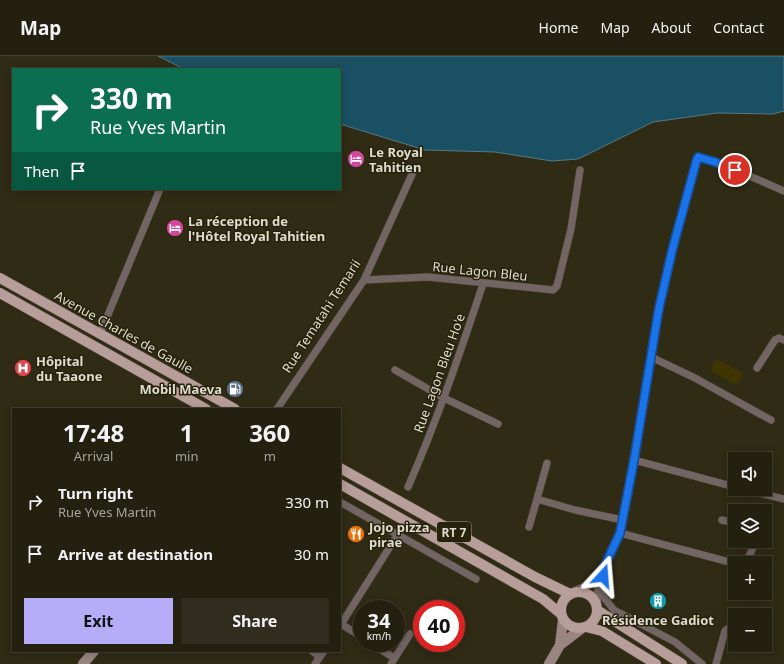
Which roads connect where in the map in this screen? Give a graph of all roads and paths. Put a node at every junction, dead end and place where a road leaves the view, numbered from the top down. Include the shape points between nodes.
1 (697, 159) joint
2 (414, 170) dead end
3 (580, 170) dead end
4 (160, 190) edge
5 (784, 191) edge
6 (0, 278) edge
7 (364, 280) junction
8 (483, 284) junction
9 (0, 293) edge
10 (100, 334) junction
11 (784, 340) edge
12 (651, 357) junction
13 (758, 368) dead end
14 (395, 370) dead end
15 (444, 398) junction
16 (204, 408) edge
17 (233, 408) edge
18 (278, 408) edge
19 (771, 420) dead end
20 (498, 424) dead end
21 (634, 460) junction
22 (547, 463) dead end
23 (341, 469) edge
24 (341, 485) edge
25 (728, 485) edge
26 (408, 488) dead end
27 (772, 496) edge
28 (537, 499) junction
29 (784, 499) edge
30 (341, 503) edge
31 (623, 520) junction
32 (722, 520) dead end
33 (728, 521) edge
34 (529, 527) dead end
35 (620, 533) junction
36 (398, 534) junction
37 (752, 548) edge
38 (604, 567) junction
39 (476, 579) dead end
40 (599, 585) junction
41 (572, 593) junction
42 (597, 607) junction
43 (562, 617) junction
44 (341, 625) edge
45 (584, 628) junction
46 (728, 629) edge
47 (353, 632) edge
48 (410, 634) dead end
49 (560, 645) junction
50 (93, 652) edge
51 (382, 652) edge
52 (322, 654) edge
53 (393, 661) edge
54 (83, 664) edge
55 (315, 664) edge
56 (549, 664) edge
57 (656, 664) edge
58 (682, 664) edge
59 (702, 664) edge
60 (716, 664) edge

1 - 5 street via 705,158
1 - 12 street via 673,247
2 - 7 street, Rue Tematahi Temarii
3 - 8 street, Rue Lagon Bleu via 571,229 558,286 553,290
4 - 10 street
6 - 10 main road, Avenue Charles de Gaulle
7 - 8 street, Rue Lagon Bleu via 428,278
7 - 18 street, Rue Tematahi Temarii
8 - 15 street, Rue Lagon Bleu Ho'e
9 - 16 main road, Avenue Charles de Gaulle
10 - 17 main road, Avenue Charles de Gaulle
11 - 13 street via 775,340
12 - 19 street
12 - 21 street
14 - 15 street
15 - 20 street
15 - 26 street, Rue Lagon Bleu Ho'e
21 - 25 street
21 - 31 street
22 - 28 street
23 - 41 main road, RT 7 via 534,578
24 - 43 main road, RT 7 via 543,599
27 - 29 street
28 - 31 street
28 - 34 street
30 - 36 street
31 - 35 street
32 - 33 street
35 - 37 street via 733,563 744,562
35 - 38 street
36 - 39 street
36 - 44 street
38 - 40 street
38 - 41 street via 585,587
40 - 42 street
40 - 59 street via 602,586 602,594 614,610 675,642
41 - 42 main road, RT 7 via 587,593
41 - 43 main road via 562,602
42 - 45 main road via 594,621
42 - 58 main road, RT 7
43 - 45 main road, RT 7 via 570,626
43 - 49 main road
44 - 47 street
45 - 49 main road
45 - 57 main road, RT 7 via 602,631
46 - 60 street via 725,631
48 - 53 street
49 - 56 main road
50 - 54 main road
51 - 53 street
52 - 55 street

